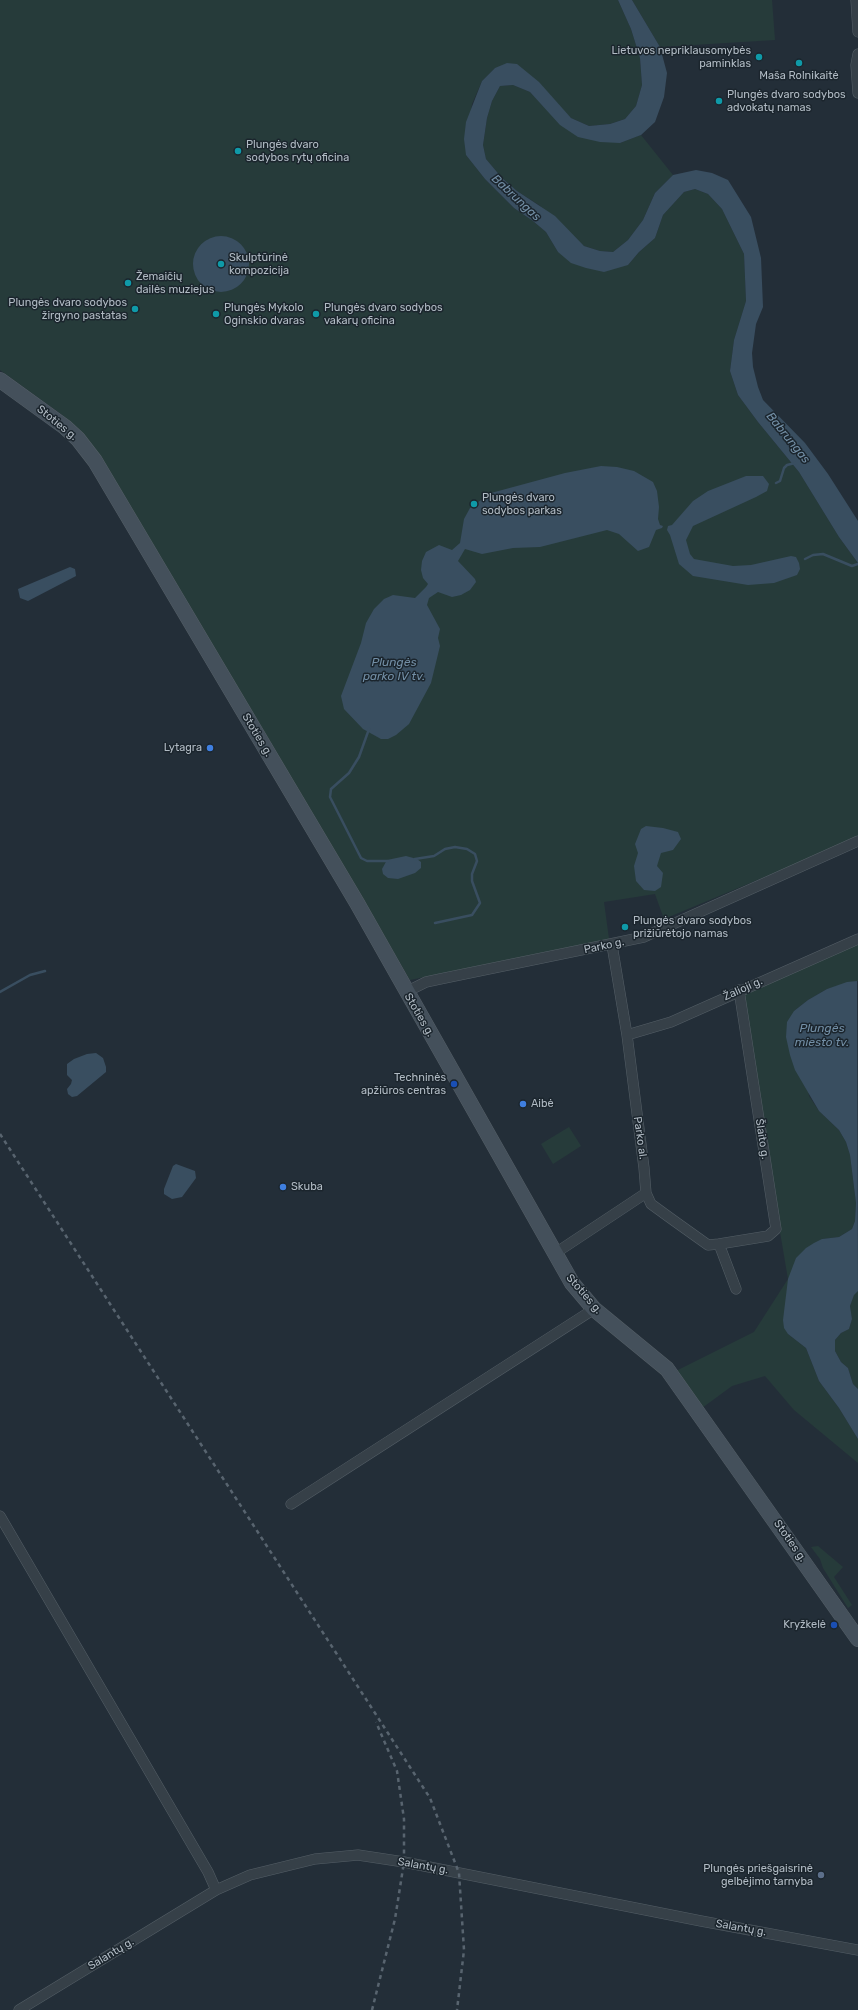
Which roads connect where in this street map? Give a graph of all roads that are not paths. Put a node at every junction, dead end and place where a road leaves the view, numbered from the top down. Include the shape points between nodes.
1 (856, 0) edge
2 (858, 32) edge
3 (858, 54) edge
4 (858, 93) edge
5 (0, 380) edge
6 (858, 841) edge
7 (858, 939) edge
8 (612, 945) junction
9 (739, 990) junction
10 (406, 992) junction
11 (627, 1035) junction
12 (646, 1193) junction
13 (719, 1244) junction
14 (554, 1254) junction
15 (736, 1288) dead end
16 (594, 1309) junction
17 (291, 1504) dead end
18 (0, 1516) edge
19 (858, 1639) edge
20 (216, 1890) junction
21 (858, 1950) edge
22 (20, 2010) edge

1 - 2 street
3 - 4 street
5 - 10 main road, Stoties g. via 65,427 95,461 353,897
6 - 8 street, Parko g. via 644,937
7 - 9 street, Žalioji g.
8 - 10 street, Parko g. via 426,982
8 - 11 street, Parko al.
9 - 11 street, Žalioji g. via 671,1022
9 - 13 street, Šlaito g. via 776,1229 768,1236
10 - 14 main road, Stoties g.
11 - 12 street, Parko al.
12 - 13 street via 651,1204 673,1220 708,1244
12 - 14 street
13 - 15 street
14 - 16 main road, Stoties g. via 572,1283
16 - 17 street
16 - 19 main road, Stoties g. via 667,1369
18 - 20 street via 208,1872
20 - 21 street, Salantų g. via 250,1876 315,1859 358,1855 459,1872
20 - 22 street, Salantų g.

